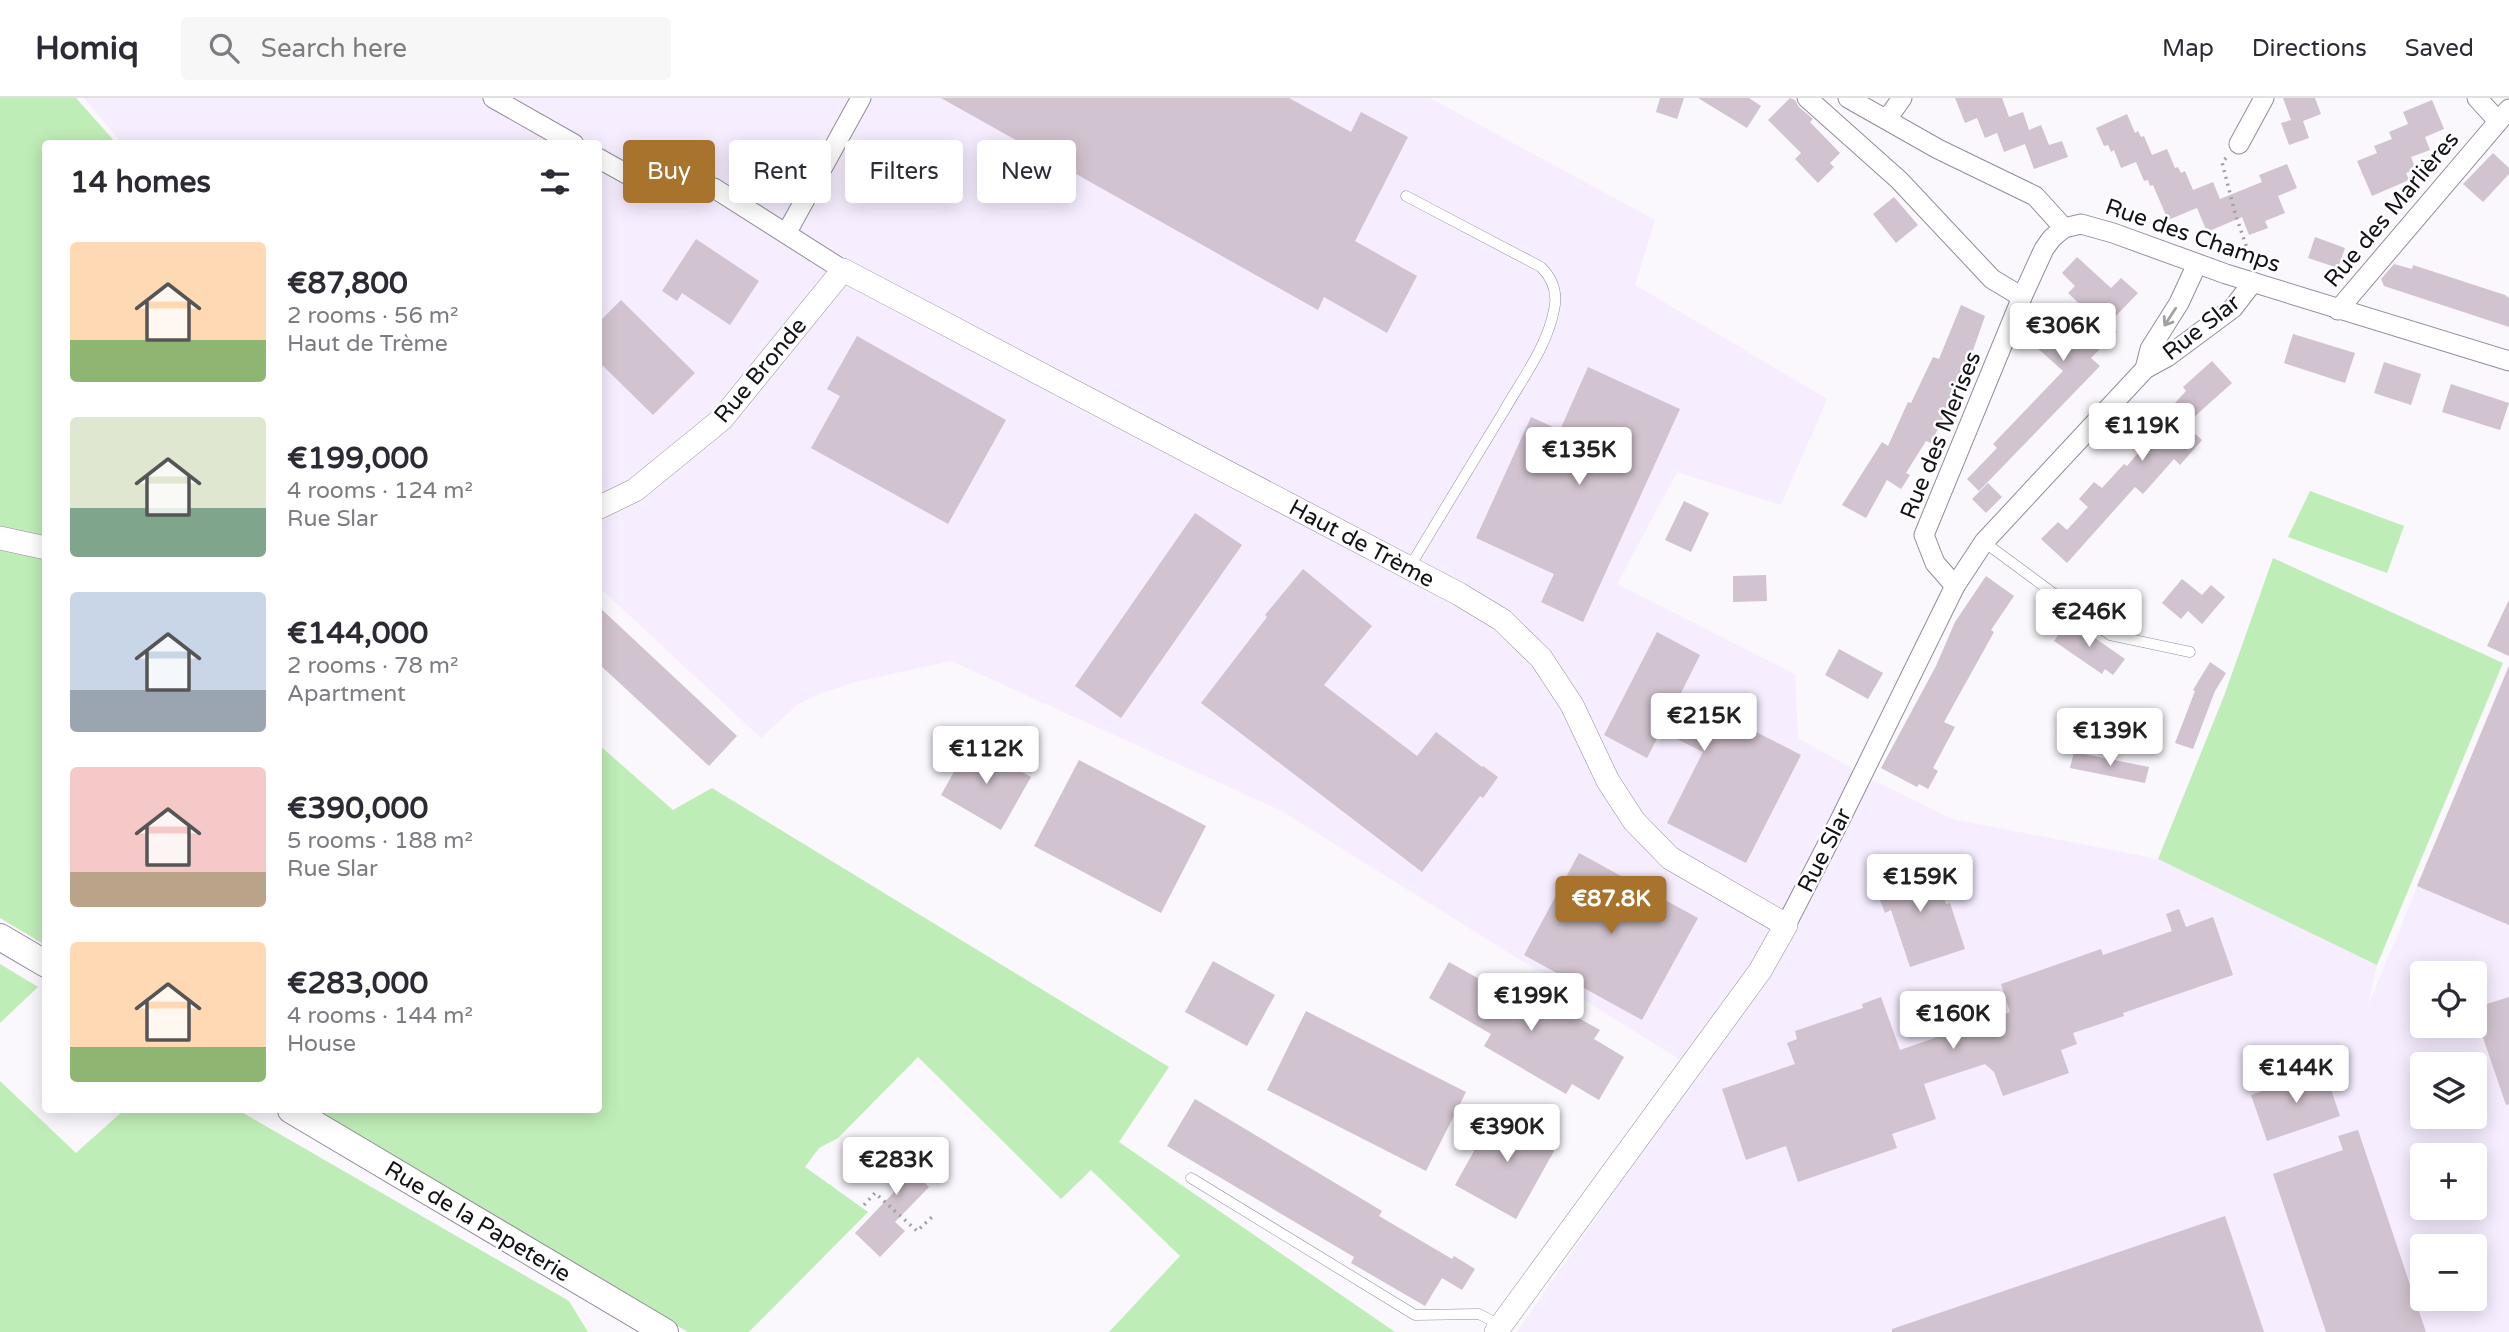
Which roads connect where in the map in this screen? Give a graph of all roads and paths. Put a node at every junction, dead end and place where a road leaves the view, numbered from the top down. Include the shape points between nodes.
1 (493, 98) edge
2 (861, 98) edge
3 (1807, 98) edge
4 (1848, 98) edge
5 (1902, 98) edge
6 (2264, 98) edge
7 (2477, 98) edge
8 (2504, 115) edge
9 (1887, 119) junction
10 (567, 140) edge
11 (2239, 144) joint
12 (602, 160) edge
13 (1406, 196) dead end
14 (2064, 228) junction
15 (787, 232) junction
16 (2197, 264) junction
17 (843, 270) junction
18 (2256, 283) junction
19 (2022, 297) junction
20 (2338, 310) junction
21 (2509, 361) edge
22 (2145, 369) junction
23 (602, 506) edge
24 (0, 538) edge
25 (1984, 542) junction
26 (42, 547) edge
27 (1409, 568) junction
28 (1955, 586) junction
29 (2190, 652) dead end
30 (1786, 925) junction
31 (0, 937) edge
32 (42, 962) edge
33 (296, 1113) edge
34 (1191, 1178) dead end
35 (864, 1205) dead end
36 (932, 1217) dead end
37 (1498, 1329) edge
38 (665, 1332) edge

1 - 10 street
2 - 15 street
3 - 19 street via 1899,180 1992,279
4 - 9 street
5 - 9 street
6 - 11 street
7 - 8 street
8 - 20 street, Rue des Marlières
9 - 14 street via 2035,196
11 - 18 path via 2222,162
12 - 15 street via 652,182 694,182 714,188
13 - 27 lane via 1541,267 1554,285 1555,307 1548,333 1526,373
14 - 16 street, Rue des Champs via 2081,224
14 - 19 street via 2044,249
15 - 17 street
16 - 18 street, Rue des Champs
16 -> 22 street, Rue Slar via 2150,349
17 - 23 street, Rue Bronde via 722,419 635,490
17 - 27 street, Haut de Trème
18 - 20 street, Rue des Champs
18 - 22 street, Rue Slar via 2233,308
19 - 28 street, Rue des Merises via 1924,536 1935,563
20 - 21 street, Rue des Champs
22 - 25 street, Rue Slar
24 - 26 street
25 - 28 street, Rue Slar
25 - 29 lane via 2110,635
27 - 30 street, Haut de Trème via 1502,621 1541,658 1572,705 1614,791 1634,821 1670,858
28 - 30 street, Rue Slar
30 - 37 street, Rue Slar via 1759,971
31 - 32 main road
33 - 38 main road, Rue de la Papeterie
34 - 37 lane via 1415,1315 1479,1314
35 - 36 path via 875,1193 917,1231

